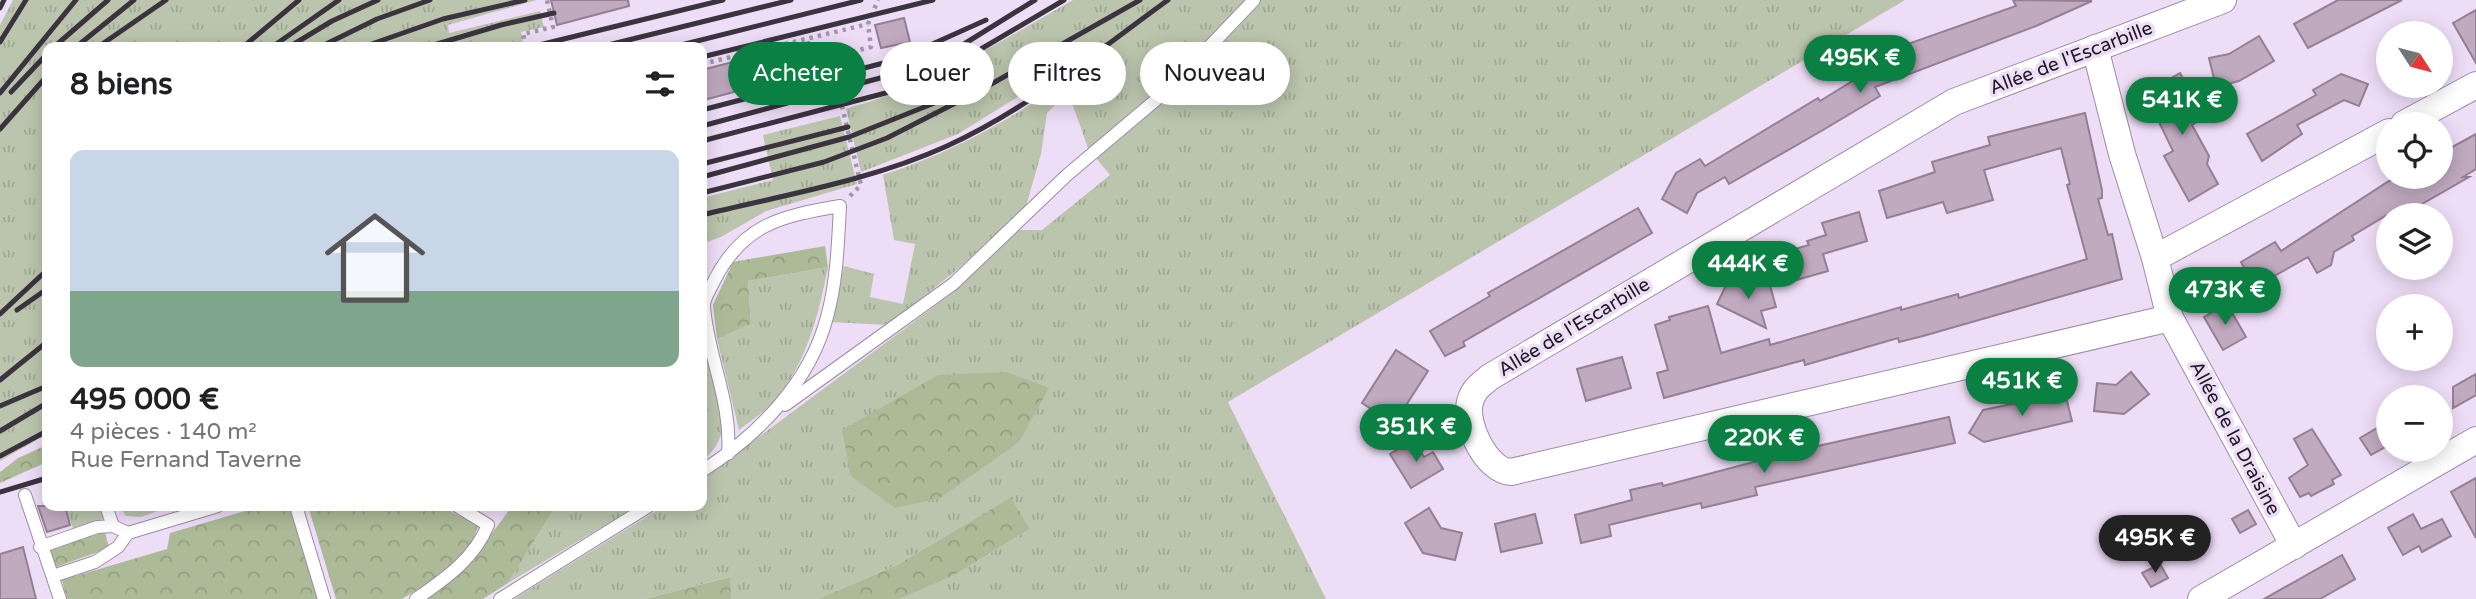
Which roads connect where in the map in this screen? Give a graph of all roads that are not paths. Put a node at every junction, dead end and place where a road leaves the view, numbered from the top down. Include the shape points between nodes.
1 (1254, 0) edge
2 (2223, 0) edge
3 (2095, 48) junction
4 (2476, 85) edge
5 (2425, 112) edge
6 (2376, 139) edge
7 (2155, 258) junction
8 (707, 294) edge
9 (2170, 318) junction
10 (707, 326) edge
11 (776, 411) junction
12 (2476, 440) edge
13 (728, 454) junction
14 (707, 468) edge
15 (25, 495) dead end
16 (108, 511) edge
17 (201, 511) edge
18 (298, 511) edge
19 (465, 511) edge
20 (641, 511) edge
21 (113, 526) junction
22 (128, 533) junction
23 (2294, 546) junction
24 (40, 547) junction
25 (53, 576) junction
26 (60, 599) edge
27 (324, 599) edge
28 (416, 599) edge
29 (500, 599) edge
30 (2201, 599) edge

1 - 11 lane via 1170,88 1067,174 953,284
2 - 3 street, Allée de l'Escarbille
3 - 7 street, Allée de la Draisine
3 - 9 street, Allée de l'Escarbille via 1954,102 1490,377 1475,388 1469,413 1485,458 1511,472
4 - 5 street
6 - 7 street
7 - 9 street, Allée de la Draisine
8 - 11 lane via 719,271 760,228 786,215 839,206 837,259 827,319 805,368
9 - 23 street, Allée de la Draisine
10 - 13 lane via 730,425
11 - 13 lane
12 - 23 street
13 - 14 lane
15 - 24 lane
16 - 21 lane
17 - 22 lane
18 - 27 lane
19 - 28 lane via 488,525 479,547
20 - 29 lane
21 - 22 lane
21 - 24 lane
22 - 25 lane via 118,547 95,562
23 - 30 street
24 - 25 lane
25 - 26 lane

